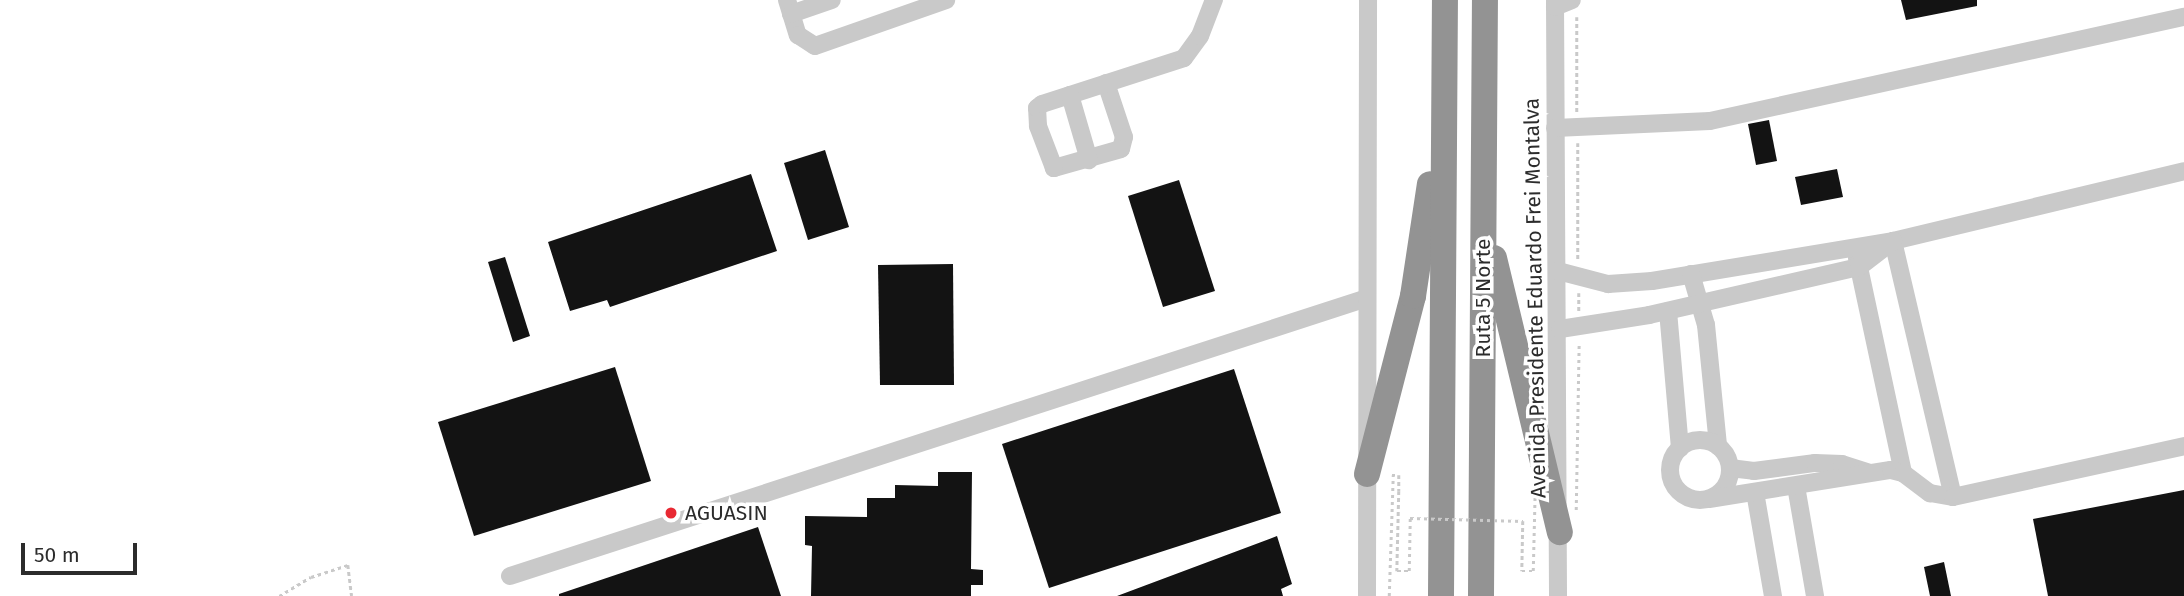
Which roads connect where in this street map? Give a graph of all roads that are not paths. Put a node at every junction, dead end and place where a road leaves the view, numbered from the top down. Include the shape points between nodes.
1 (832, 0) edge
2 (946, 0) edge
3 (1214, 0) edge
4 (1368, 0) edge
5 (1445, 0) edge
6 (1485, 0) edge
7 (922, 4) edge
8 (1555, 4) edge
9 (1575, 6) edge
10 (789, 7) edge
11 (2184, 17) edge
12 (1106, 83) junction
13 (1070, 94) junction
14 (1444, 103) junction
15 (1555, 128) junction
16 (1090, 160) junction
17 (2184, 172) edge
18 (1484, 204) junction
19 (1893, 241) junction
20 (1854, 244) junction
21 (1859, 267) junction
22 (1558, 271) junction
23 (1691, 274) junction
24 (1367, 298) junction
25 (1700, 304) junction
26 (1668, 311) junction
27 (1560, 329) junction
28 (1718, 446) junction
29 (2184, 446) edge
30 (1680, 448) junction
31 (1730, 468) junction
32 (1903, 473) junction
33 (1380, 474) junction
34 (1872, 474) junction
35 (1796, 486) junction
36 (1755, 492) junction
37 (1953, 497) junction
38 (1709, 499) junction
39 (1566, 526) junction
40 (510, 576) dead end
41 (1367, 596) edge
42 (1441, 596) edge
43 (1481, 596) edge
44 (1559, 596) edge
45 (1773, 596) edge
46 (1815, 596) edge

1 - 10 street
2 - 7 street
3 - 12 street via 1200,36 1184,58
4 - 24 street
5 - 14 highway, Ruta 5 Norte
6 - 18 highway, Ruta 5 Norte
7 - 10 street via 815,46 797,35
8 - 9 street
8 - 15 street, Avenida Presidente Eduardo Frei Montalva
11 - 15 street via 1710,121
12 - 13 street
12 - 16 street via 1124,143 1121,149
13 - 16 street
13 - 16 street via 1037,108 1038,126 1054,168
14 - 33 highway
14 - 42 highway, Ruta 5 Norte
15 - 22 street, Avenida Presidente Eduardo Frei Montalva
17 - 19 street
18 - 39 highway via 1513,348
18 - 43 highway, Ruta 5 Norte
19 - 20 street
19 - 21 street
19 - 37 street
20 - 21 street
20 - 23 street
21 - 25 street
21 - 32 street
22 - 23 street via 1608,284
22 - 27 street, Avenida Presidente Eduardo Frei Montalva
23 - 25 street
24 - 33 street
24 - 40 street
25 - 26 street
25 - 28 street
26 - 27 street
26 - 30 street
27 - 39 street, Avenida Presidente Eduardo Frei Montalva
28 - 30 street via 1692,441
28 - 31 street
29 - 37 street
30 - 38 street via 1670,471 1674,484 1683,494
31 - 34 street via 1754,471 1828,463
31 - 38 street via 1728,482
32 - 34 street
32 - 37 street via 1930,493
33 - 41 street
34 - 35 street
35 - 36 street
35 - 46 street
36 - 38 street
36 - 45 street
39 - 44 street, Avenida Presidente Eduardo Frei Montalva

